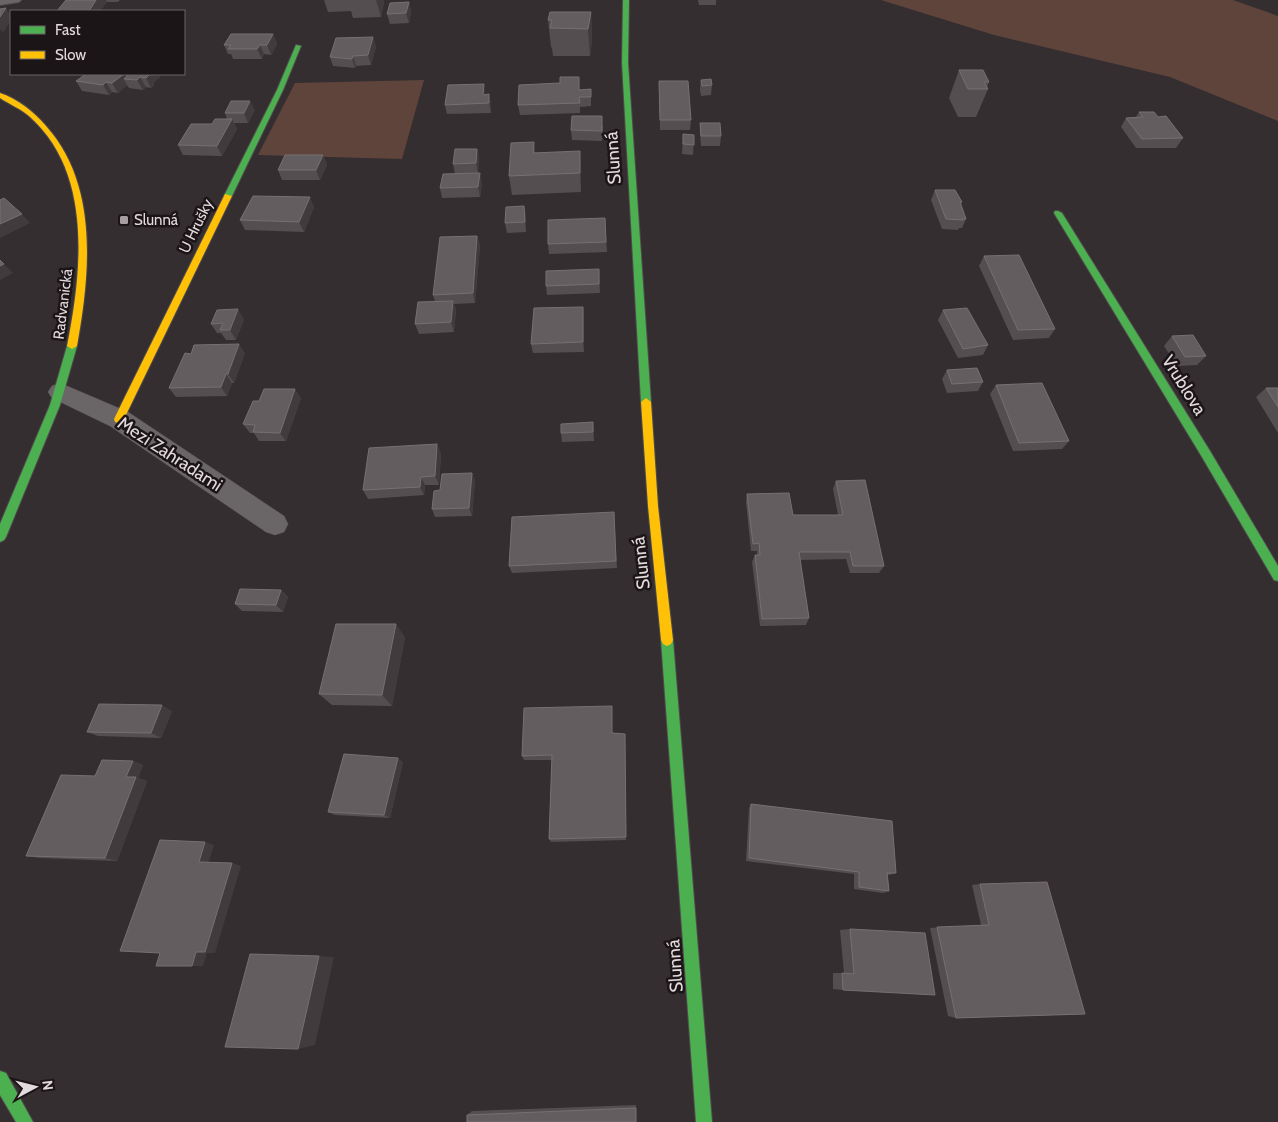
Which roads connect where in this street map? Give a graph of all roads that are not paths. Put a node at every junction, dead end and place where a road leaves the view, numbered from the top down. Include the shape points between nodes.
1 (15, 0) edge
2 (626, 0) edge
3 (0, 2) edge
4 (298, 46) dead end
5 (0, 95) edge
6 (1058, 214) dead end
7 (60, 392) junction
8 (119, 419) junction
9 (275, 524) dead end
10 (0, 537) edge
11 (1278, 576) edge
12 (0, 1079) edge
13 (25, 1122) edge
14 (704, 1122) edge

1 - 3 lane
2 - 14 street, Slunná via 625,64 653,506 672,691
4 - 8 street, U Hrušky via 280,90
5 - 7 street, Radvanická via 28,108 49,130 61,147 78,200 83,251 82,296
6 - 11 street, Vrublova
7 - 8 street, Mezi Zahradami
7 - 10 street, Radvanická via 43,440
8 - 9 street, Mezi Zahradami
12 - 13 street

